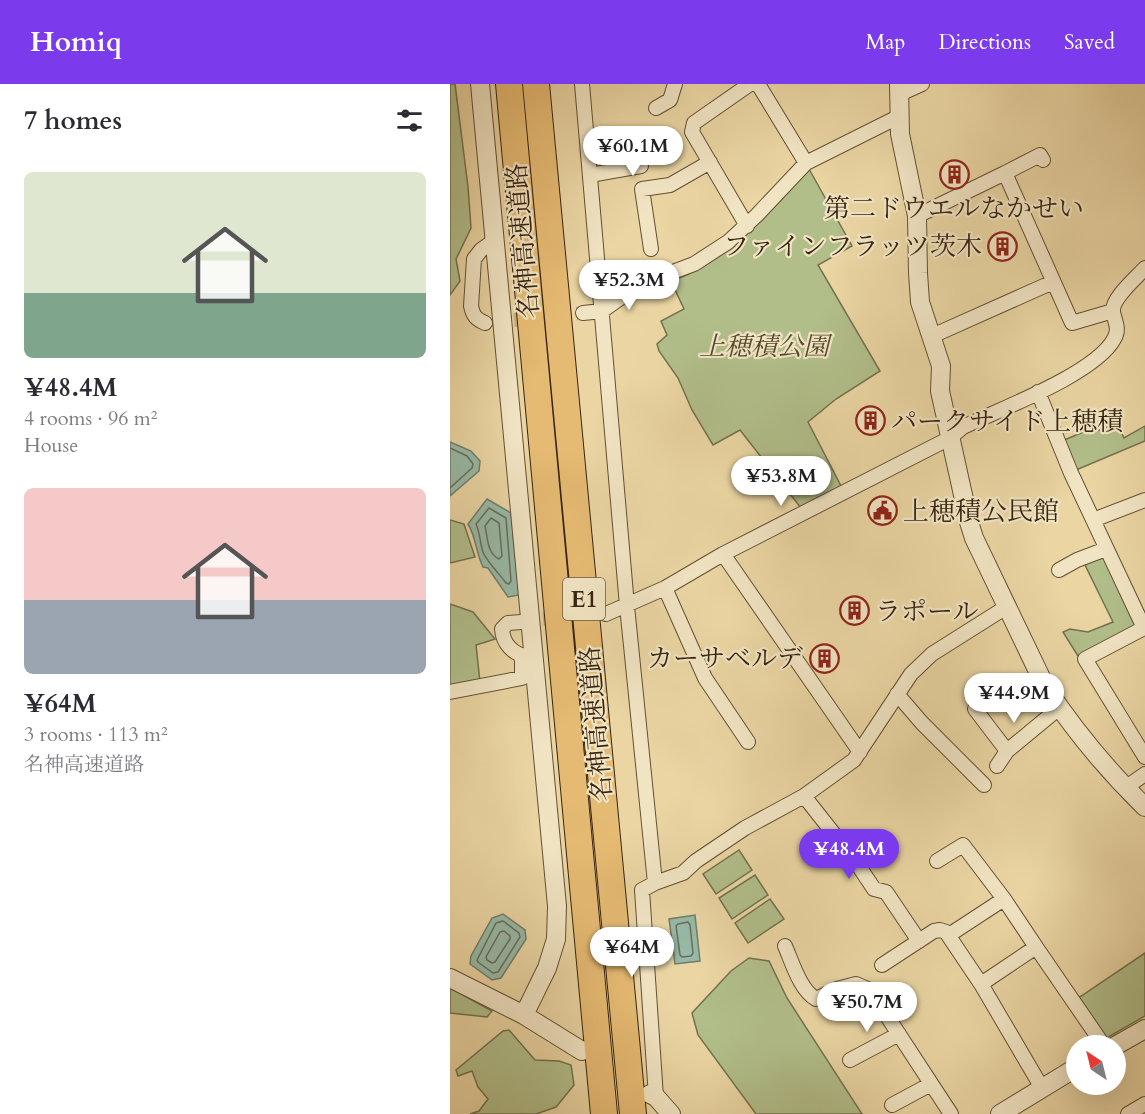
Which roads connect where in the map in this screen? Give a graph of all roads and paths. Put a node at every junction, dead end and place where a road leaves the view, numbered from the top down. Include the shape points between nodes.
1 (480, 84) edge
2 (509, 84) edge
3 (536, 84) edge
4 (582, 84) edge
5 (675, 84) edge
6 (758, 84) edge
7 (922, 84) edge
8 (745, 85) edge
9 (900, 89) edge
10 (656, 108) dead end
11 (900, 116) junction
12 (1043, 160) dead end
13 (710, 162) junction
14 (806, 163) junction
15 (640, 166) dead end
16 (1005, 173) junction
17 (590, 175) junction
18 (917, 216) junction
19 (747, 226) junction
20 (495, 240) junction
21 (651, 249) dead end
22 (1145, 268) edge
23 (670, 273) dead end
24 (1053, 282) junction
25 (642, 285) dead end
26 (602, 311) junction
27 (1113, 311) junction
28 (583, 313) tunnel mouth
29 (485, 323) dead end
30 (933, 336) junction
31 (1038, 392) junction
32 (950, 438) junction
33 (1145, 500) edge
34 (1093, 520) junction
35 (1106, 549) junction
36 (723, 554) junction
37 (1059, 570) dead end
38 (665, 588) junction
39 (627, 606) junction
40 (1008, 606) junction
41 (606, 614) tunnel mouth
42 (521, 622) tunnel mouth
43 (527, 656) junction
44 (450, 692) edge
45 (897, 694) junction
46 (1059, 708) junction
47 (975, 709) dead end
48 (748, 742) dead end
49 (1007, 751) junction
50 (860, 752) junction
51 (1145, 757) edge
52 (997, 766) dead end
53 (1145, 774) edge
54 (984, 785) dead end
55 (1125, 788) junction
56 (804, 796) junction
57 (1145, 807) edge
58 (937, 861) dead end
59 (655, 883) junction
60 (1004, 899) junction
61 (949, 935) junction
62 (920, 941) junction
63 (785, 946) dead end
64 (1036, 948) junction
65 (882, 965) dead end
66 (450, 978) edge
67 (981, 984) junction
68 (524, 1015) junction
69 (1145, 1029) edge
70 (899, 1034) junction
71 (1096, 1035) edge
72 (1126, 1040) edge
73 (582, 1051) dead end
74 (850, 1060) dead end
75 (1066, 1074) edge
76 (931, 1084) junction
77 (1042, 1088) junction
78 (653, 1096) joint
79 (892, 1104) dead end
80 (1145, 1104) edge
81 (604, 1114) edge
82 (633, 1114) edge
83 (671, 1114) edge
84 (951, 1114) edge
85 (1000, 1114) edge
86 (1128, 1114) edge

1 - 20 street
2 - 81 highway, 名神高速道路 / E1
3 - 82 highway, 名神高速道路 / E1
4 - 17 street
5 - 10 street via 670,100
6 - 14 street
7 - 9 street
8 - 13 street via 694,123 692,132
9 - 11 street
11 - 14 street
11 - 18 street via 903,156
12 - 16 street via 1040,155
13 - 19 street
13 - 21 street via 670,185 642,189
14 - 19 street
15 - 17 street
16 - 18 street
16 - 24 street
17 - 26 street
18 - 30 street via 920,302
19 - 23 street via 709,256
20 - 29 street via 474,259 472,313
20 - 43 street
22 - 27 street via 1118,297
24 - 27 street via 1072,323
24 - 30 street
25 - 26 street
26 - 28 street
26 - 39 street
27 - 31 street via 1117,329 1105,352 1077,373
30 - 32 street
31 - 32 street via 963,427
31 - 34 street
32 - 36 street
32 - 40 street via 974,538
33 - 34 street
34 - 35 street
35 - 37 street
35 - 51 street via 1144,628 1085,659
36 - 38 street
36 - 50 street
38 - 39 street
38 - 48 street via 705,678
39 - 41 street
39 - 59 street
40 - 45 street via 932,654
40 - 46 street
42 - 43 street via 508,623 502,629 503,639 512,650
43 - 44 street via 522,678
43 - 68 street via 557,906 556,939
45 - 50 street
45 - 54 street
46 - 49 street
46 - 55 street
47 - 49 street
49 - 52 street
50 - 56 street
53 - 55 street
55 - 57 street
56 - 59 street via 745,828 683,873
56 - 62 street via 874,889 886,892
58 - 60 street via 963,845
59 - 78 street via 642,890
60 - 61 street
60 - 64 street
61 - 62 street via 937,930
61 - 67 street
62 - 65 street
63 - 70 street via 812,997 816,999 856,984 870,990
64 - 67 street
64 - 71 street
66 - 68 street
67 - 77 street
68 - 73 street
69 - 72 street
70 - 74 street
70 - 76 street
75 - 77 street
76 - 79 street
76 - 84 street
77 - 85 street
78 - 83 street
80 - 86 street

